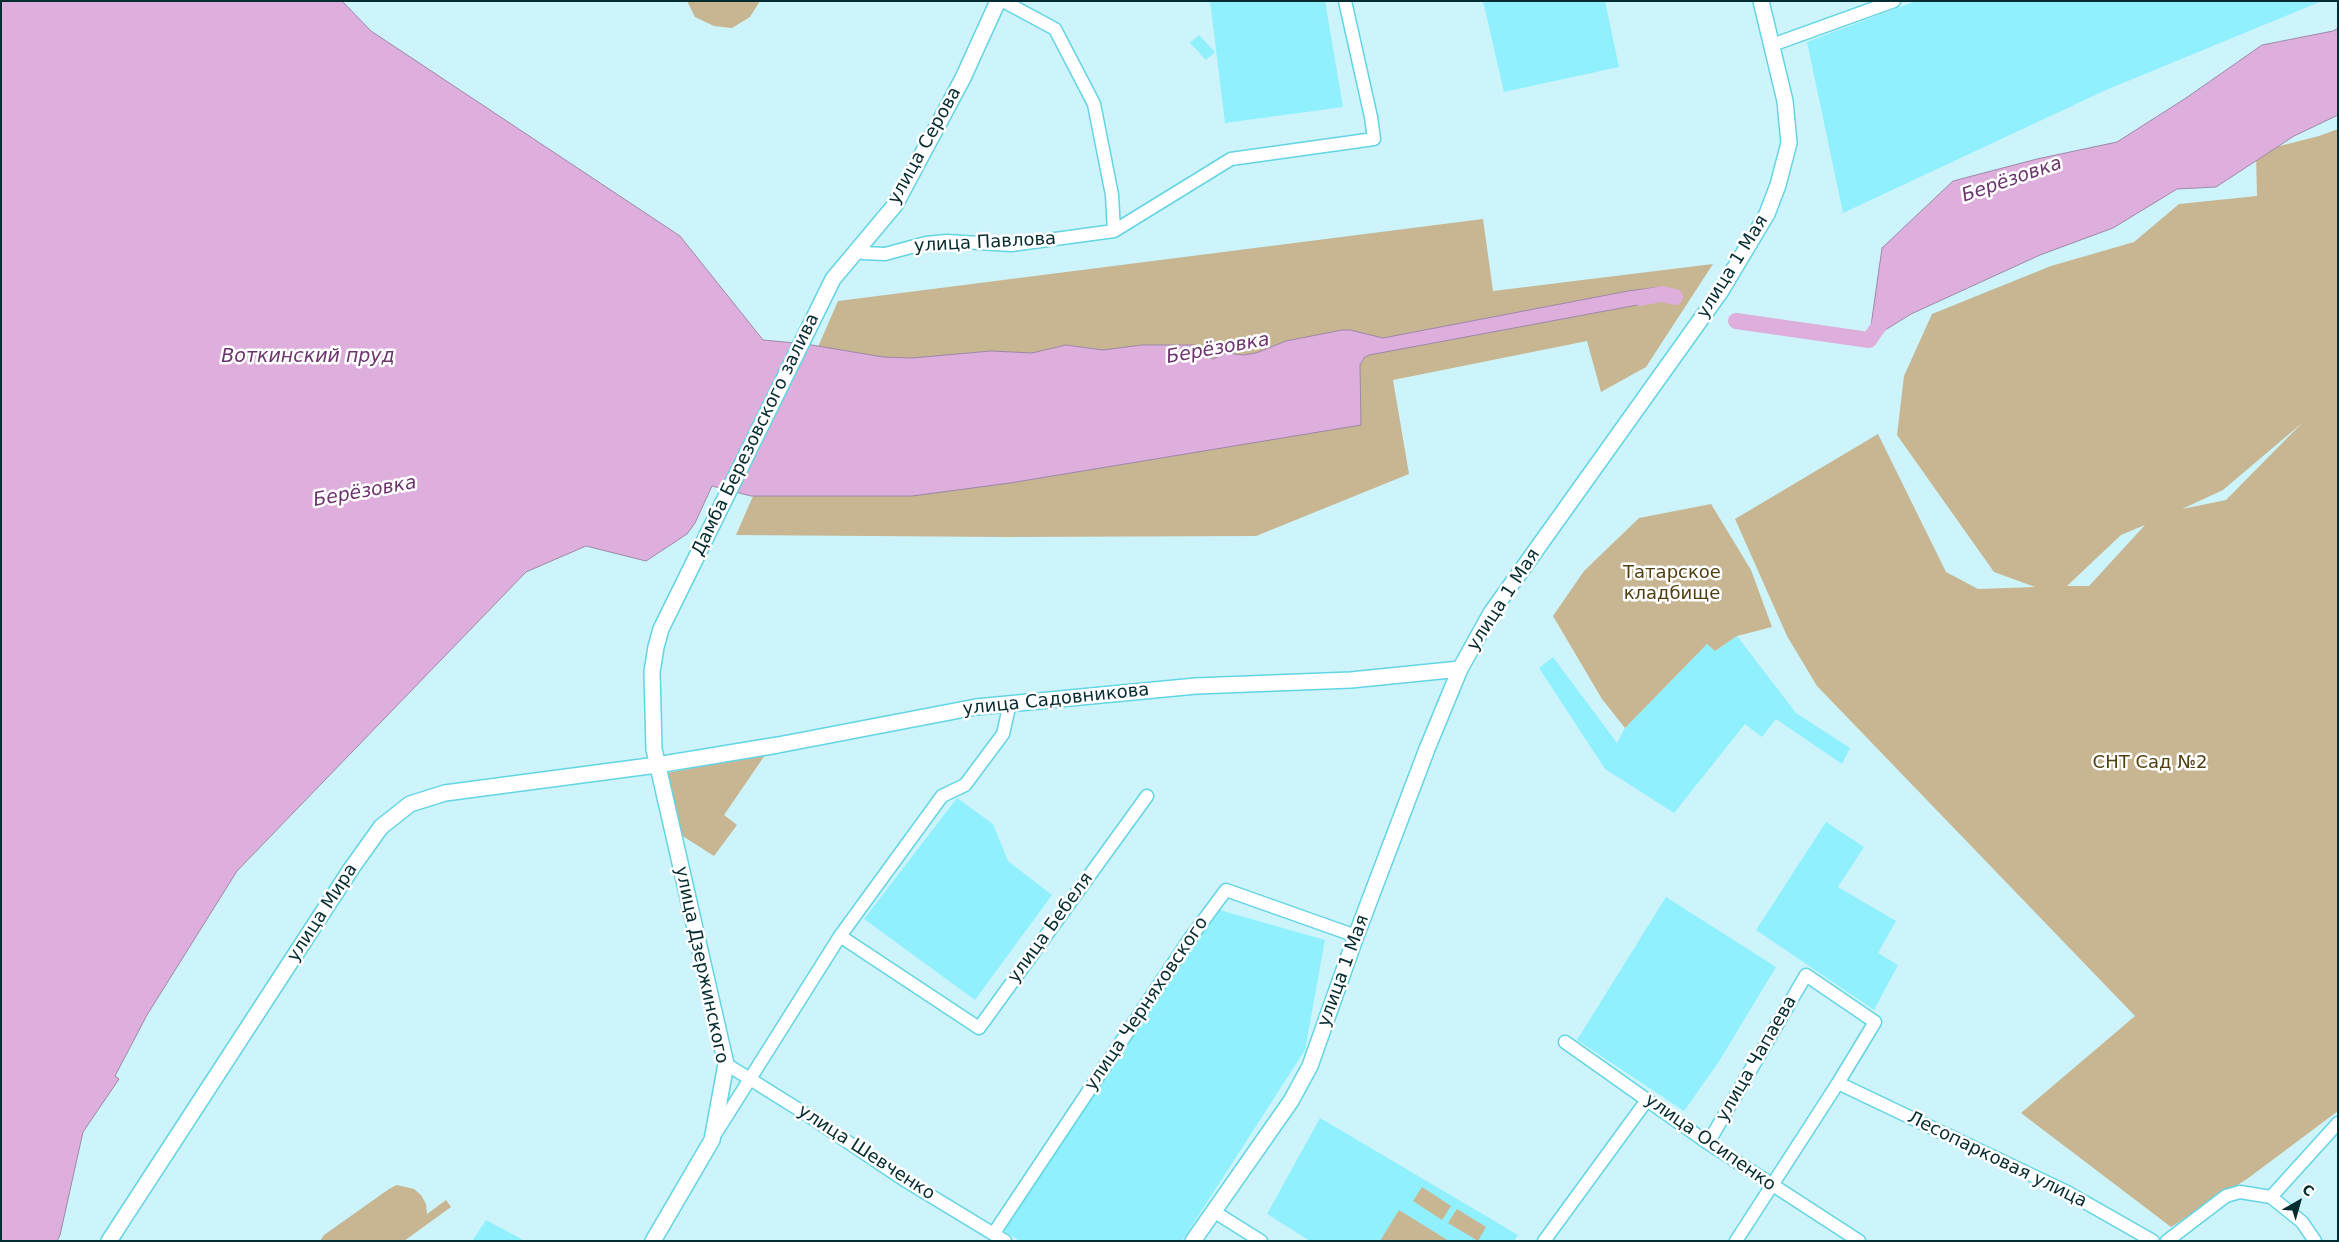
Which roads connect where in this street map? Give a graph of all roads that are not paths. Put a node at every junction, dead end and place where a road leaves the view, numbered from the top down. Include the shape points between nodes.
1 (998, 1) edge
2 (1003, 1) edge
3 (1346, 1) edge
4 (1761, 1) edge
5 (1894, 1) edge
6 (1772, 45) junction
7 (1114, 232) junction
8 (858, 250) junction
9 (833, 279) joint
10 (1460, 670) junction
11 (1010, 703) junction
12 (657, 765) junction
13 (1147, 796) dead end
14 (840, 936) junction
15 (1356, 936) junction
16 (1565, 1042) dead end
17 (726, 1064) junction
18 (750, 1079) junction
19 (1838, 1083) junction
20 (1647, 1100) junction
21 (2338, 1123) edge
22 (712, 1140) junction
23 (1708, 1144) junction
24 (1772, 1186) junction
25 (2270, 1197) junction
26 (1213, 1211) junction
27 (994, 1233) junction
28 (109, 1241) edge
29 (653, 1241) edge
30 (1005, 1241) edge
31 (1193, 1241) edge
32 (1261, 1241) edge
33 (1544, 1241) edge
34 (1736, 1241) edge
35 (1859, 1241) edge
36 (2153, 1241) edge
37 (2167, 1241) edge
38 (2316, 1241) edge

1 - 8 main road, улица Серова via 963,78 895,205
2 - 7 street via 1055,29 1094,104 1112,195
3 - 7 street, улица Павлова via 1374,139 1231,159
4 - 6 main road, улица 1 Мая
5 - 6 street
6 - 10 main road, улица 1 Мая via 1785,101 1789,143 1766,214 1721,291 1496,605
7 - 8 street, улица Павлова via 1011,245 926,243 885,254
8 - 9 main road, улица Серова
9 - 12 main road, Дамба Березовского залива via 661,629 652,672
10 - 11 main road, улица Садовникова via 1333,681 1196,686
10 - 15 main road, улица 1 Мая
11 - 12 main road, улица Садовникова
11 - 14 street via 1003,734 964,785 942,796
12 - 17 main road, улица Дзержинского
12 - 28 main road, улица Мира via 445,793 410,804 382,827 351,869
13 - 14 street, улица Бебеля via 979,1028
14 - 18 street
15 - 26 main road, улица 1 Мая via 1310,1066 1291,1101
15 - 27 street, улица Черняховского via 1226,890 1191,937
16 - 20 street, улица Осипенко
17 - 18 street, улица Шевченко
17 - 22 main road, улица Дзержинского
18 - 22 street
18 - 27 street, улица Шевченко via 903,1179
19 - 23 street, улица Чапаева via 1875,1022 1806,975
19 - 24 street
19 - 36 street, Лесопарковая улица via 2067,1192
20 - 23 street, улица Осипенко
20 - 33 street
21 - 25 street
22 - 29 main road, улица Дзержинского
23 - 24 street, улица Осипенко
24 - 34 street
24 - 35 street, улица Осипенко
25 - 37 street via 2240,1192 2226,1196
25 - 38 street via 2302,1222
26 - 31 main road, улица 1 Мая
26 - 32 street
27 - 30 street, улица Шевченко

